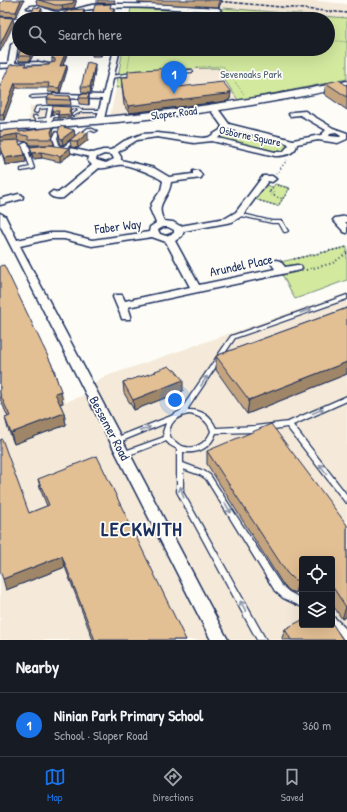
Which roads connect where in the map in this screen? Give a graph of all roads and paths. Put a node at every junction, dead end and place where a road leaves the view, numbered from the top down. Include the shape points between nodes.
1 (128, 0) edge
2 (30, 8) dead end
3 (218, 10) dead end
4 (124, 11) junction
5 (45, 12) edge
6 (72, 12) edge
7 (0, 19) edge
8 (12, 20) edge
9 (335, 41) edge
10 (347, 42) edge
11 (12, 48) edge
12 (115, 56) edge
13 (47, 57) dead end
14 (39, 64) junction
15 (11, 65) junction
16 (0, 66) edge
17 (52, 66) edge
18 (192, 71) dead end
19 (160, 73) edge
20 (136, 74) edge
21 (110, 77) junction
22 (347, 84) edge
23 (49, 96) joint
24 (32, 97) dead end
25 (105, 97) junction
26 (44, 107) junction
27 (50, 107) junction
28 (213, 108) junction
29 (80, 111) junction
30 (36, 112) dead end
31 (293, 114) dead end
32 (57, 116) edge
33 (35, 118) dead end
34 (47, 121) junction
35 (99, 121) junction
36 (80, 122) junction
37 (226, 126) junction
38 (0, 127) edge
39 (332, 131) junction
40 (57, 133) edge
41 (343, 136) edge
42 (326, 137) junction
43 (212, 139) junction
44 (293, 142) junction
45 (23, 146) junction
46 (61, 147) junction
47 (347, 147) edge
48 (112, 153) junction
49 (285, 154) junction
50 (0, 155) edge
51 (93, 156) junction
52 (117, 162) junction
53 (97, 165) junction
54 (22, 170) dead end
55 (196, 173) dead end
56 (167, 180) junction
57 (272, 186) junction
58 (53, 194) dead end
59 (19, 197) dead end
60 (251, 198) junction
61 (283, 199) junction
62 (0, 202) edge
63 (239, 214) junction
64 (0, 216) edge
65 (347, 219) edge
66 (161, 224) junction
67 (179, 229) junction
68 (347, 230) edge
69 (286, 231) dead end
70 (154, 234) junction
71 (169, 239) junction
72 (14, 244) junction
73 (347, 247) edge
74 (347, 253) edge
75 (297, 268) junction
76 (196, 289) junction
77 (347, 297) edge
78 (126, 316) dead end
79 (347, 398) edge
80 (182, 413) junction
81 (172, 418) junction
82 (289, 424) junction
83 (214, 431) junction
84 (168, 438) junction
85 (117, 440) junction
86 (180, 448) junction
87 (124, 454) junction
88 (180, 465) junction
89 (347, 500) edge
90 (299, 602) edge
91 (335, 623) edge
92 (347, 637) edge
93 (220, 640) edge
94 (262, 640) edge

1 - 4 street
2 - 5 street via 44,9
3 - 4 street via 154,6
4 - 6 street via 84,8
7 - 8 street
9 - 10 path
11 - 15 street
12 - 21 street
13 - 14 street
14 - 15 street
14 - 17 street
15 - 16 street
18 - 19 lane
20 - 21 lane
21 - 25 street
22 - 28 street, Sloper Road
23 - 24 lane
23 - 25 street
25 - 35 street
26 - 27 lane
26 - 30 lane via 37,108
26 - 34 lane
27 - 29 lane via 78,108
27 - 34 lane
28 - 35 street, Sloper Road
28 - 37 street
29 - 35 lane
29 - 36 lane
31 - 39 street via 302,113
32 - 34 lane
33 - 34 lane
34 - 36 street, Sloper Road
34 - 38 street, Sloper Road
35 - 36 street, Sloper Road
36 - 46 lane
37 - 43 street, Osborne Square
37 - 44 street, Osborne Square
39 - 41 street
39 - 42 street via 324,134
40 - 46 lane via 55,138
41 - 42 street via 330,140
41 - 47 street
42 - 44 street
43 - 48 street via 199,142 148,135 128,141
43 - 49 street, Osborne Square via 275,154
44 - 49 street, Osborne Square via 294,145
45 - 46 street
45 - 50 path
45 - 54 lane via 32,168
46 - 51 street
48 - 51 street via 103,152
48 - 52 street via 118,157
49 - 57 path via 287,159
51 - 53 street via 92,161
52 - 53 street
52 - 56 street via 153,171
53 - 58 street via 60,196
55 - 56 street via 198,176
56 - 66 street via 165,192 155,209
57 - 60 street via 266,178
57 - 61 path via 274,196
57 - 61 path via 275,184 290,188
59 - 62 street
60 - 61 path via 278,206
60 - 63 street
63 - 67 street via 229,220
63 - 69 lane via 280,222
64 - 72 street, Bessemer Road
65 - 68 street via 338,220
66 - 67 street via 170,224
66 - 70 street via 153,229
67 - 71 street via 179,234
70 - 71 street
70 - 72 street, Faber Way via 92,244 64,236 50,236
71 - 76 street, Arundel Place
72 - 85 street, Bessemer Road
73 - 75 path via 291,260
74 - 75 path via 330,265 299,271
75 - 76 street, Arundel Place via 279,267
76 - 78 street, Arundel Place via 120,301
80 -> 77 lane via 234,337
82 -> 79 lane
80 - 81 lane
80 - 83 lane via 201,414 209,419
81 - 84 lane via 167,427
85 -> 81 lane
82 - 83 lane
89 -> 82 lane
83 - 86 lane via 210,441 204,446 192,450
84 - 86 lane
84 - 87 lane
85 - 87 street, Bessemer Road
86 - 88 lane
87 - 93 street, Bessemer Road
88 -> 90 lane via 208,477 278,588
94 -> 88 lane via 180,492
91 - 92 lane

